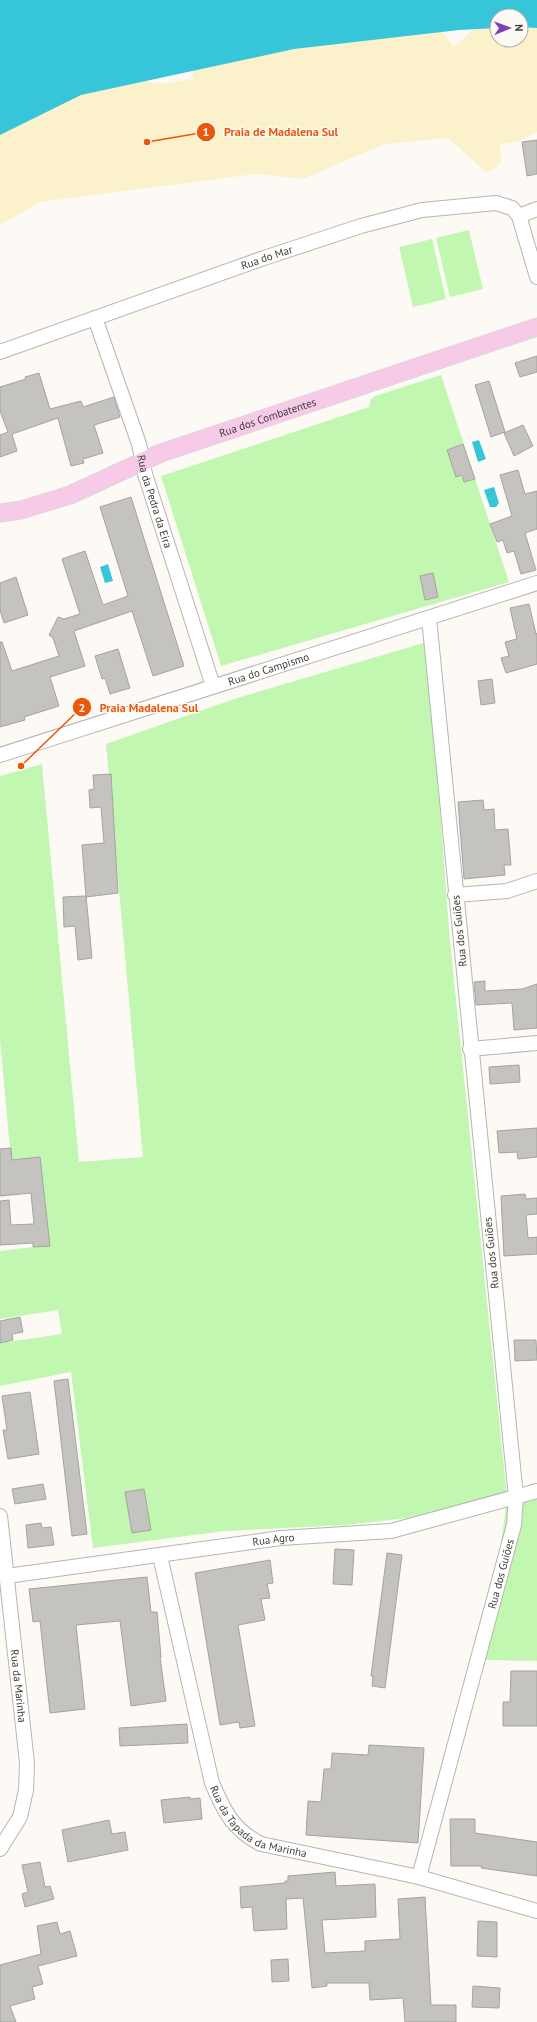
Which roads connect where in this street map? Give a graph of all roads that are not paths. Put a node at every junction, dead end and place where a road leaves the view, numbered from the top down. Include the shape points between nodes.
1 (537, 209) edge
2 (519, 216) junction
3 (537, 277) edge
4 (95, 318) junction
5 (537, 328) edge
6 (0, 352) edge
7 (142, 460) junction
8 (0, 513) edge
9 (537, 583) edge
10 (429, 618) junction
11 (213, 686) junction
12 (0, 755) edge
13 (537, 881) edge
14 (455, 895) junction
15 (537, 1043) edge
16 (470, 1050) junction
17 (537, 1491) edge
18 (516, 1497) junction
19 (0, 1516) edge
20 (160, 1556) junction
21 (7, 1576) junction
22 (4, 1591) edge
23 (0, 1849) edge
24 (419, 1877) junction
25 (537, 1912) edge

1 - 2 street
2 - 3 street
2 - 4 street, Rua do Mar via 512,208 496,203 422,210 397,216 264,258
4 - 6 street, Rua do Mar
4 - 7 street, Rua da Pedra da Eira via 139,444
5 - 7 main road, Rua dos Combatentes
7 - 8 main road, Rua dos Combatentes via 70,495 21,510
7 - 11 street, Rua da Pedra da Eira
9 - 10 street, Rua do Campismo
10 - 11 street, Rua do Campismo
10 - 14 street, Rua dos Guiões
11 - 12 street, Rua do Campismo
13 - 14 street via 507,891
14 - 16 street, Rua dos Guiões
15 - 16 street
16 - 18 street, Rua dos Guiões
17 - 18 street, Rua Agro
18 - 20 street, Rua Agro via 391,1531 281,1538
18 - 24 street, Rua dos Guiões via 514,1525
19 - 21 street, Rua da Marinha
20 - 21 street, Rua Agro
20 - 24 street, Rua da Tapada da Marinha via 212,1784 232,1822 246,1836 261,1844
21 - 22 street, Rua da Marinha
22 - 23 street, Rua da Marinha via 27,1763 26,1790 20,1817
24 - 25 street, Rua da Tapada da Marinha

